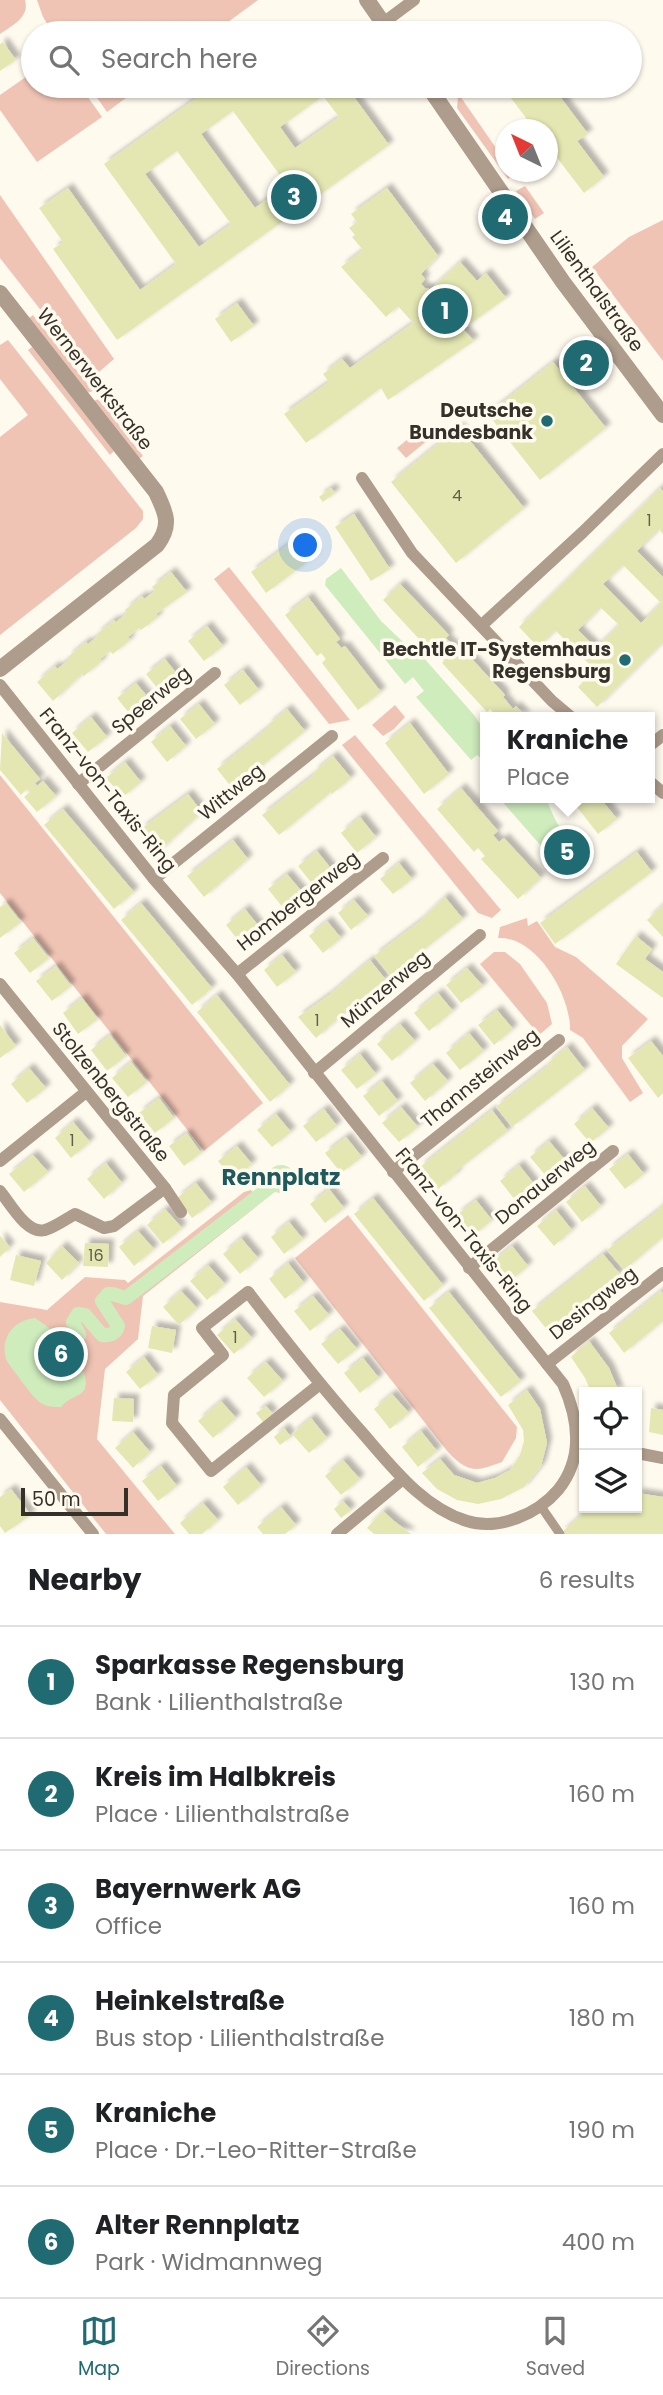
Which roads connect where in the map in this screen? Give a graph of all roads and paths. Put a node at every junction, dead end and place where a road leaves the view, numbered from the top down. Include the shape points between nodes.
1 (367, 0) edge
2 (414, 0) edge
3 (381, 21) edge
4 (393, 21) edge
5 (436, 98) edge
6 (0, 293) edge
7 (663, 415) edge
8 (663, 454) edge
9 (362, 478) dead end
10 (482, 625) junction
11 (0, 669) edge
12 (215, 673) dead end
13 (0, 685) edge
14 (565, 712) edge
15 (332, 736) dead end
16 (78, 783) junction
17 (383, 858) dead end
18 (154, 879) junction
19 (480, 935) dead end
20 (237, 974) junction
21 (0, 984) edge
22 (5, 1001) edge
23 (559, 1040) dead end
24 (314, 1073) junction
25 (86, 1092) junction
26 (613, 1151) dead end
27 (0, 1161) edge
28 (393, 1172) junction
29 (165, 1188) junction
30 (0, 1191) edge
31 (181, 1212) dead end
32 (469, 1268) junction
33 (663, 1273) edge
34 (548, 1364) junction
35 (320, 1384) junction
36 (0, 1419) edge
37 (579, 1432) edge
38 (579, 1447) edge
39 (642, 1454) edge
40 (663, 1458) edge
41 (403, 1479) junction
42 (540, 1505) junction
43 (479, 1529) edge
44 (93, 1534) edge
45 (337, 1534) edge
46 (560, 1534) edge

1 - 3 street
2 - 4 street
5 - 7 street, Lilienthalstraße via 563,282
6 - 11 street, Wernerwerkstraße via 156,492 167,522 157,545
8 - 10 street
9 - 10 street via 412,553
10 - 14 street
12 - 16 street, Speerweg
13 - 16 street, Franz-von-Taxis-Ring
15 - 18 street, Wittweg
16 - 18 street, Franz-von-Taxis-Ring
17 - 20 street, Hombergerweg
18 - 20 street, Franz-von-Taxis-Ring
19 - 24 street, Münzerweg
20 - 24 street, Franz-von-Taxis-Ring
21 - 22 street, Stolzenbergstraße
22 - 25 street, Stolzenbergstraße
23 - 28 street, Thannsteinweg
24 - 28 street, Franz-von-Taxis-Ring
25 - 27 street
25 - 29 street, Stolzenbergstraße
26 - 32 street, Donauerweg
28 - 32 street, Franz-von-Taxis-Ring
29 - 30 street via 114,1226 104,1228 75,1214 45,1230 28,1225
29 - 31 street, Stolzenbergstraße
32 - 34 street, Franz-von-Taxis-Ring
33 - 34 street, Desingweg
34 - 37 street, Franz-von-Taxis-Ring via 572,1403
35 - 35 street, Franz-von-Taxis-Ring via 211,1471 172,1423 174,1395 223,1355 202,1328 248,1292
35 - 41 street, Franz-von-Taxis-Ring
36 - 44 street
38 - 42 street, Franz-von-Taxis-Ring via 567,1477
39 - 40 street
41 - 43 street, Franz-von-Taxis-Ring via 444,1511
41 - 45 street
42 - 43 street, Franz-von-Taxis-Ring
42 - 46 street

